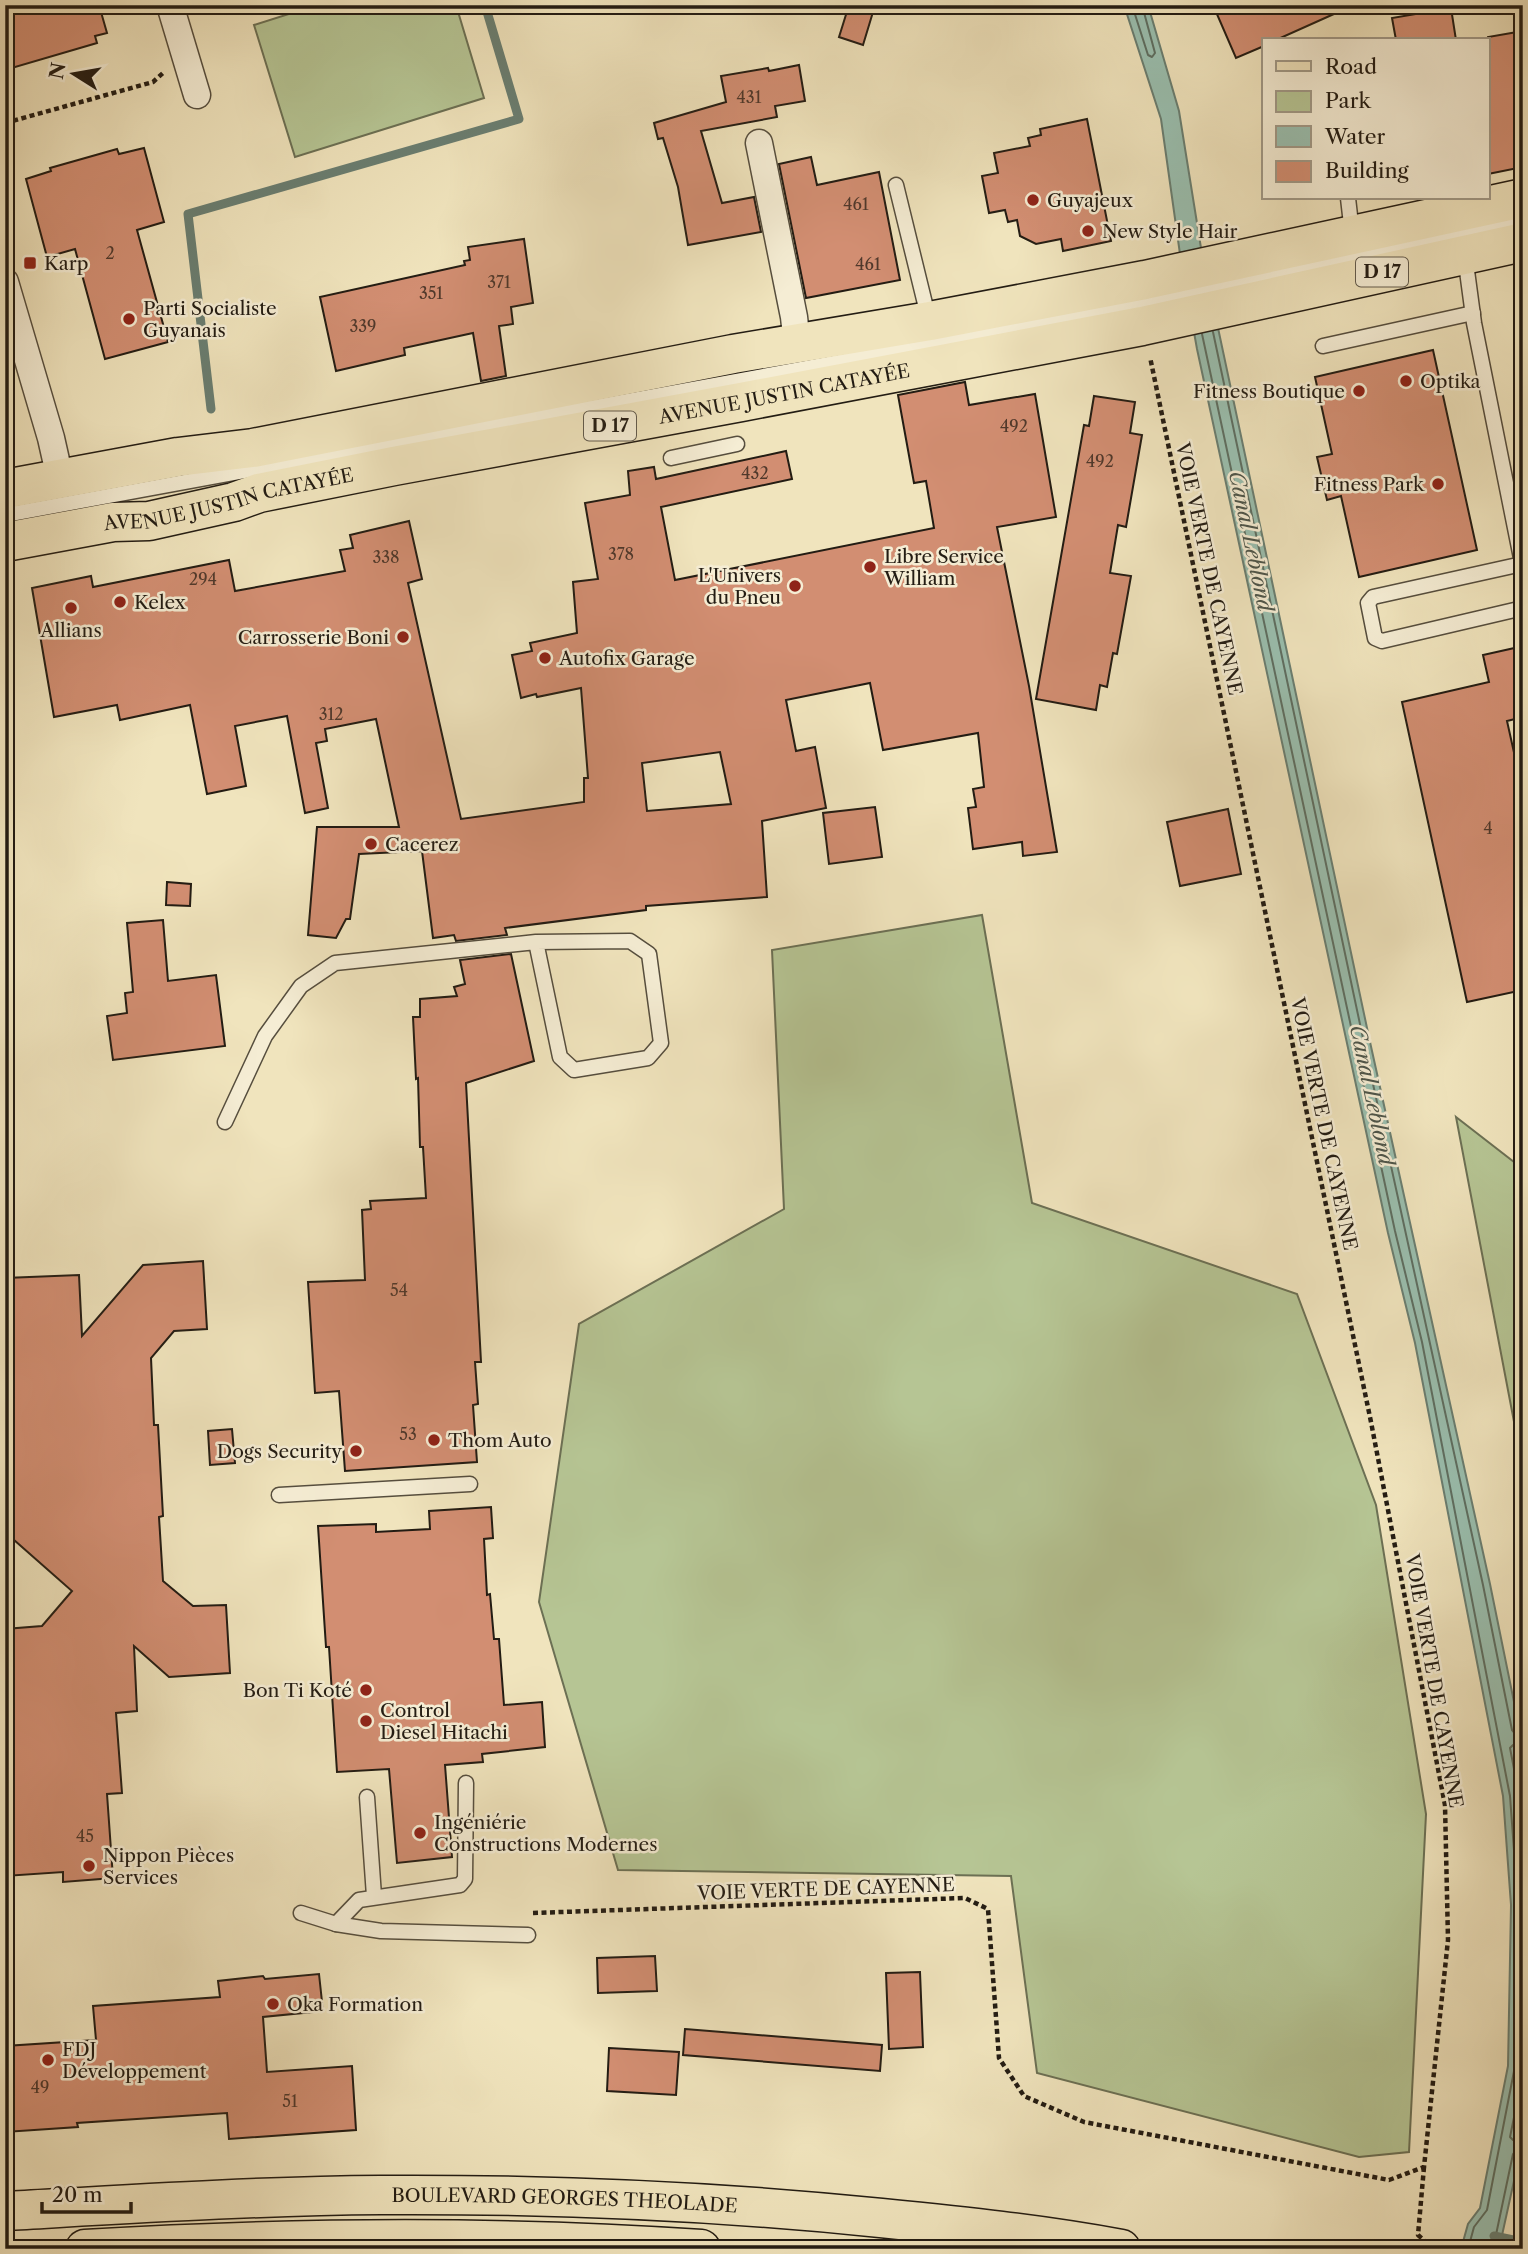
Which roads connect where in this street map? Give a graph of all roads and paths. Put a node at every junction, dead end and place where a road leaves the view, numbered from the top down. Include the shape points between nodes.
1 (170, 5) edge
2 (183, 52) junction
3 (197, 94) dead end
4 (5, 123) edge
5 (759, 143) dead end
6 (896, 185) dead end
7 (1523, 198) edge
8 (1350, 216) edge
9 (1523, 220) edge
10 (1523, 242) edge
11 (1464, 253) junction
12 (5, 282) edge
13 (1236, 283) junction
14 (1148, 313) junction
15 (1473, 313) junction
16 (930, 321) junction
17 (797, 344) junction
18 (1323, 346) dead end
19 (737, 444) dead end
20 (671, 458) dead end
21 (60, 478) junction
22 (5, 489) edge
23 (1517, 506) edge
24 (5, 515) edge
25 (5, 542) edge
26 (1522, 566) edge
27 (1523, 608) edge
28 (536, 942) junction
29 (225, 1122) dead end
30 (470, 1484) dead end
31 (279, 1495) dead end
32 (466, 1783) dead end
33 (367, 1797) dead end
34 (374, 1896) junction
35 (301, 1913) dead end
36 (521, 1914) dead end
37 (336, 1924) junction
38 (528, 1935) dead end
39 (1424, 2167) junction
40 (5, 2211) edge
41 (85, 2249) edge
42 (701, 2249) edge
43 (1121, 2249) edge
44 (1434, 2249) edge

1 - 2 street
2 - 3 street
2 - 4 path via 153,82
5 - 17 street
6 - 16 lane
7 - 8 main road, AVENUE JUSTIN CATAYÉE / D 17
8 - 13 main road, AVENUE JUSTIN CATAYÉE / D 17
9 - 13 lane
10 - 11 main road, AVENUE JUSTIN CATAYÉE / D 17
11 - 13 main road, AVENUE JUSTIN CATAYÉE / D 17
11 - 15 lane
12 - 21 street
13 - 14 main road, AVENUE JUSTIN CATAYÉE / D 17
14 - 16 main road, AVENUE JUSTIN CATAYÉE / D 17
14 - 24 lane via 992,334
14 - 25 main road, AVENUE JUSTIN CATAYÉE / D 17 via 741,402 259,493 149,521 113,522
14 - 39 path, VOIE VERTE DE CAYENNE via 1155,380 1371,1422 1445,1805 1448,1940
15 - 18 lane
15 - 23 lane
16 - 17 main road, AVENUE JUSTIN CATAYÉE / D 17
17 - 21 main road, AVENUE JUSTIN CATAYÉE / D 17 via 253,447
19 - 20 lane
21 - 22 main road, AVENUE JUSTIN CATAYÉE / D 17
23 - 26 lane
26 - 27 lane via 1373,597 1368,603 1374,638 1382,641
28 - 28 lane via 630,941 649,954 661,1043 648,1058 575,1070 560,1057
28 - 29 lane via 335,963 301,986 265,1036
30 - 31 lane
32 - 34 lane via 466,1879 460,1885
33 - 34 lane
34 - 37 lane via 359,1900
35 - 37 lane
36 - 39 path, VOIE VERTE DE CAYENNE via 965,1898 988,1909 999,2058 1024,2096 1084,2122 1389,2180
37 - 38 lane via 381,1931
39 - 44 path via 1418,2235
40 - 43 main road, BOULEVARD GEORGES THEOLADE via 380,2195 519,2196 786,2208
41 - 42 main road, BOULEVARD GEORGES THEOLADE via 399,2240 547,2240

